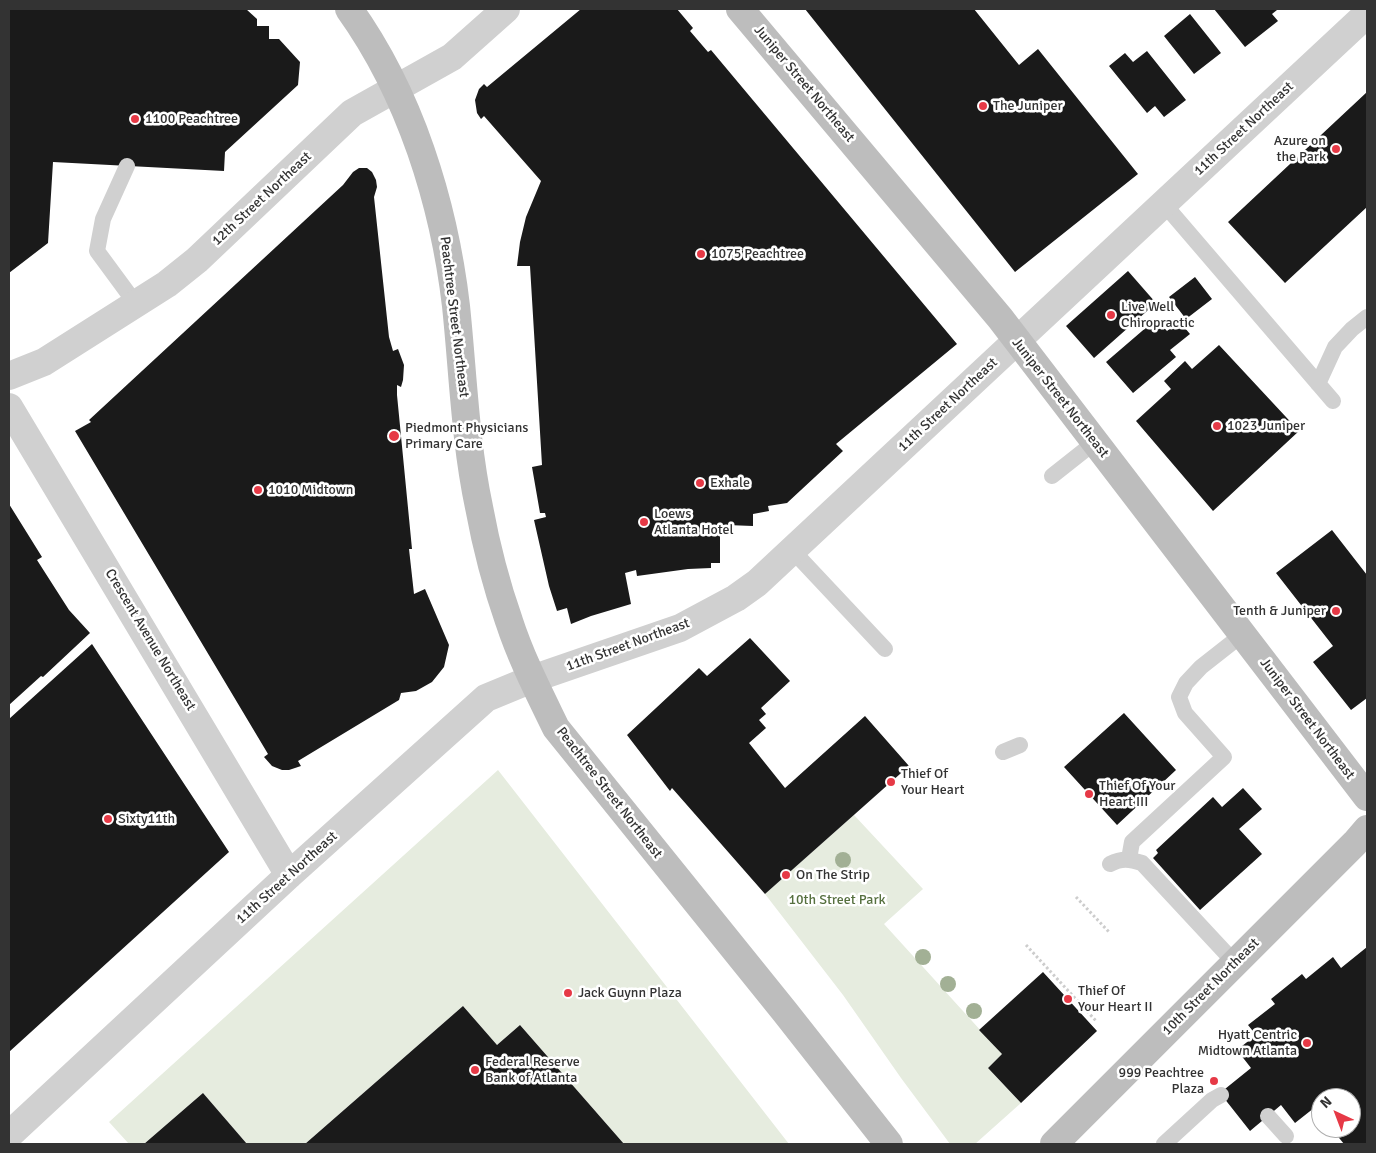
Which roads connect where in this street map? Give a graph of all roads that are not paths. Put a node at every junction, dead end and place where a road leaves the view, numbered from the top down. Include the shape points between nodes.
1 (349, 9) edge
2 (506, 9) edge
3 (740, 9) edge
4 (1367, 14) edge
5 (395, 90) junction
6 (127, 166) dead end
7 (1164, 204) junction
8 (136, 304) junction
9 (1367, 317) edge
10 (1017, 341) junction
11 (9, 376) edge
12 (1318, 384) junction
13 (1333, 401) dead end
14 (9, 407) edge
15 (1095, 442) junction
16 (1052, 476) dead end
17 (792, 550) junction
18 (1243, 634) junction
19 (885, 649) dead end
20 (532, 679) junction
21 (1020, 745) dead end
22 (1004, 752) dead end
23 (1367, 798) edge
24 (1367, 828) edge
25 (1129, 858) junction
26 (1110, 864) dead end
27 (289, 874) junction
28 (1235, 963) junction
29 (1221, 1095) dead end
30 (1268, 1116) dead end
31 (9, 1135) edge
32 (1286, 1136) dead end
33 (889, 1144) edge
34 (1054, 1144) edge
35 (1164, 1144) edge

1 - 5 main road, Peachtree Street Northeast via 378,52
2 - 5 street, 12th Street Northeast via 452,57
3 - 10 main road, Juniper Street Northeast
4 - 7 street, 11th Street Northeast
5 - 8 street, 12th Street Northeast via 352,113 197,260
5 - 20 main road, Peachtree Street Northeast via 433,188 441,222 455,304 478,506 509,622
6 - 8 lane via 102,219 97,251
7 - 10 street, 11th Street Northeast
7 - 12 lane
8 - 11 street, 12th Street Northeast via 44,362
9 - 12 lane via 1335,347
10 - 15 main road, Juniper Street Northeast
10 - 17 street, 11th Street Northeast
12 - 13 lane
14 - 27 street, Crescent Avenue Northeast
15 - 16 lane
15 - 18 main road, Juniper Street Northeast
17 - 19 lane
17 - 20 street, 11th Street Northeast via 750,588 689,624
18 - 23 main road, Juniper Street Northeast
18 - 25 lane via 1201,667 1186,683 1179,697 1185,714 1224,757 1132,842
20 - 27 street, 11th Street Northeast via 486,698
20 - 33 main road, Peachtree Street Northeast via 556,728
21 - 22 lane
24 - 28 main road, 10th Street Northeast via 1356,843
25 - 26 lane
25 - 28 lane via 1142,863 1156,875
27 - 31 street, 11th Street Northeast
28 - 34 main road, 10th Street Northeast
29 - 35 lane
30 - 32 lane

